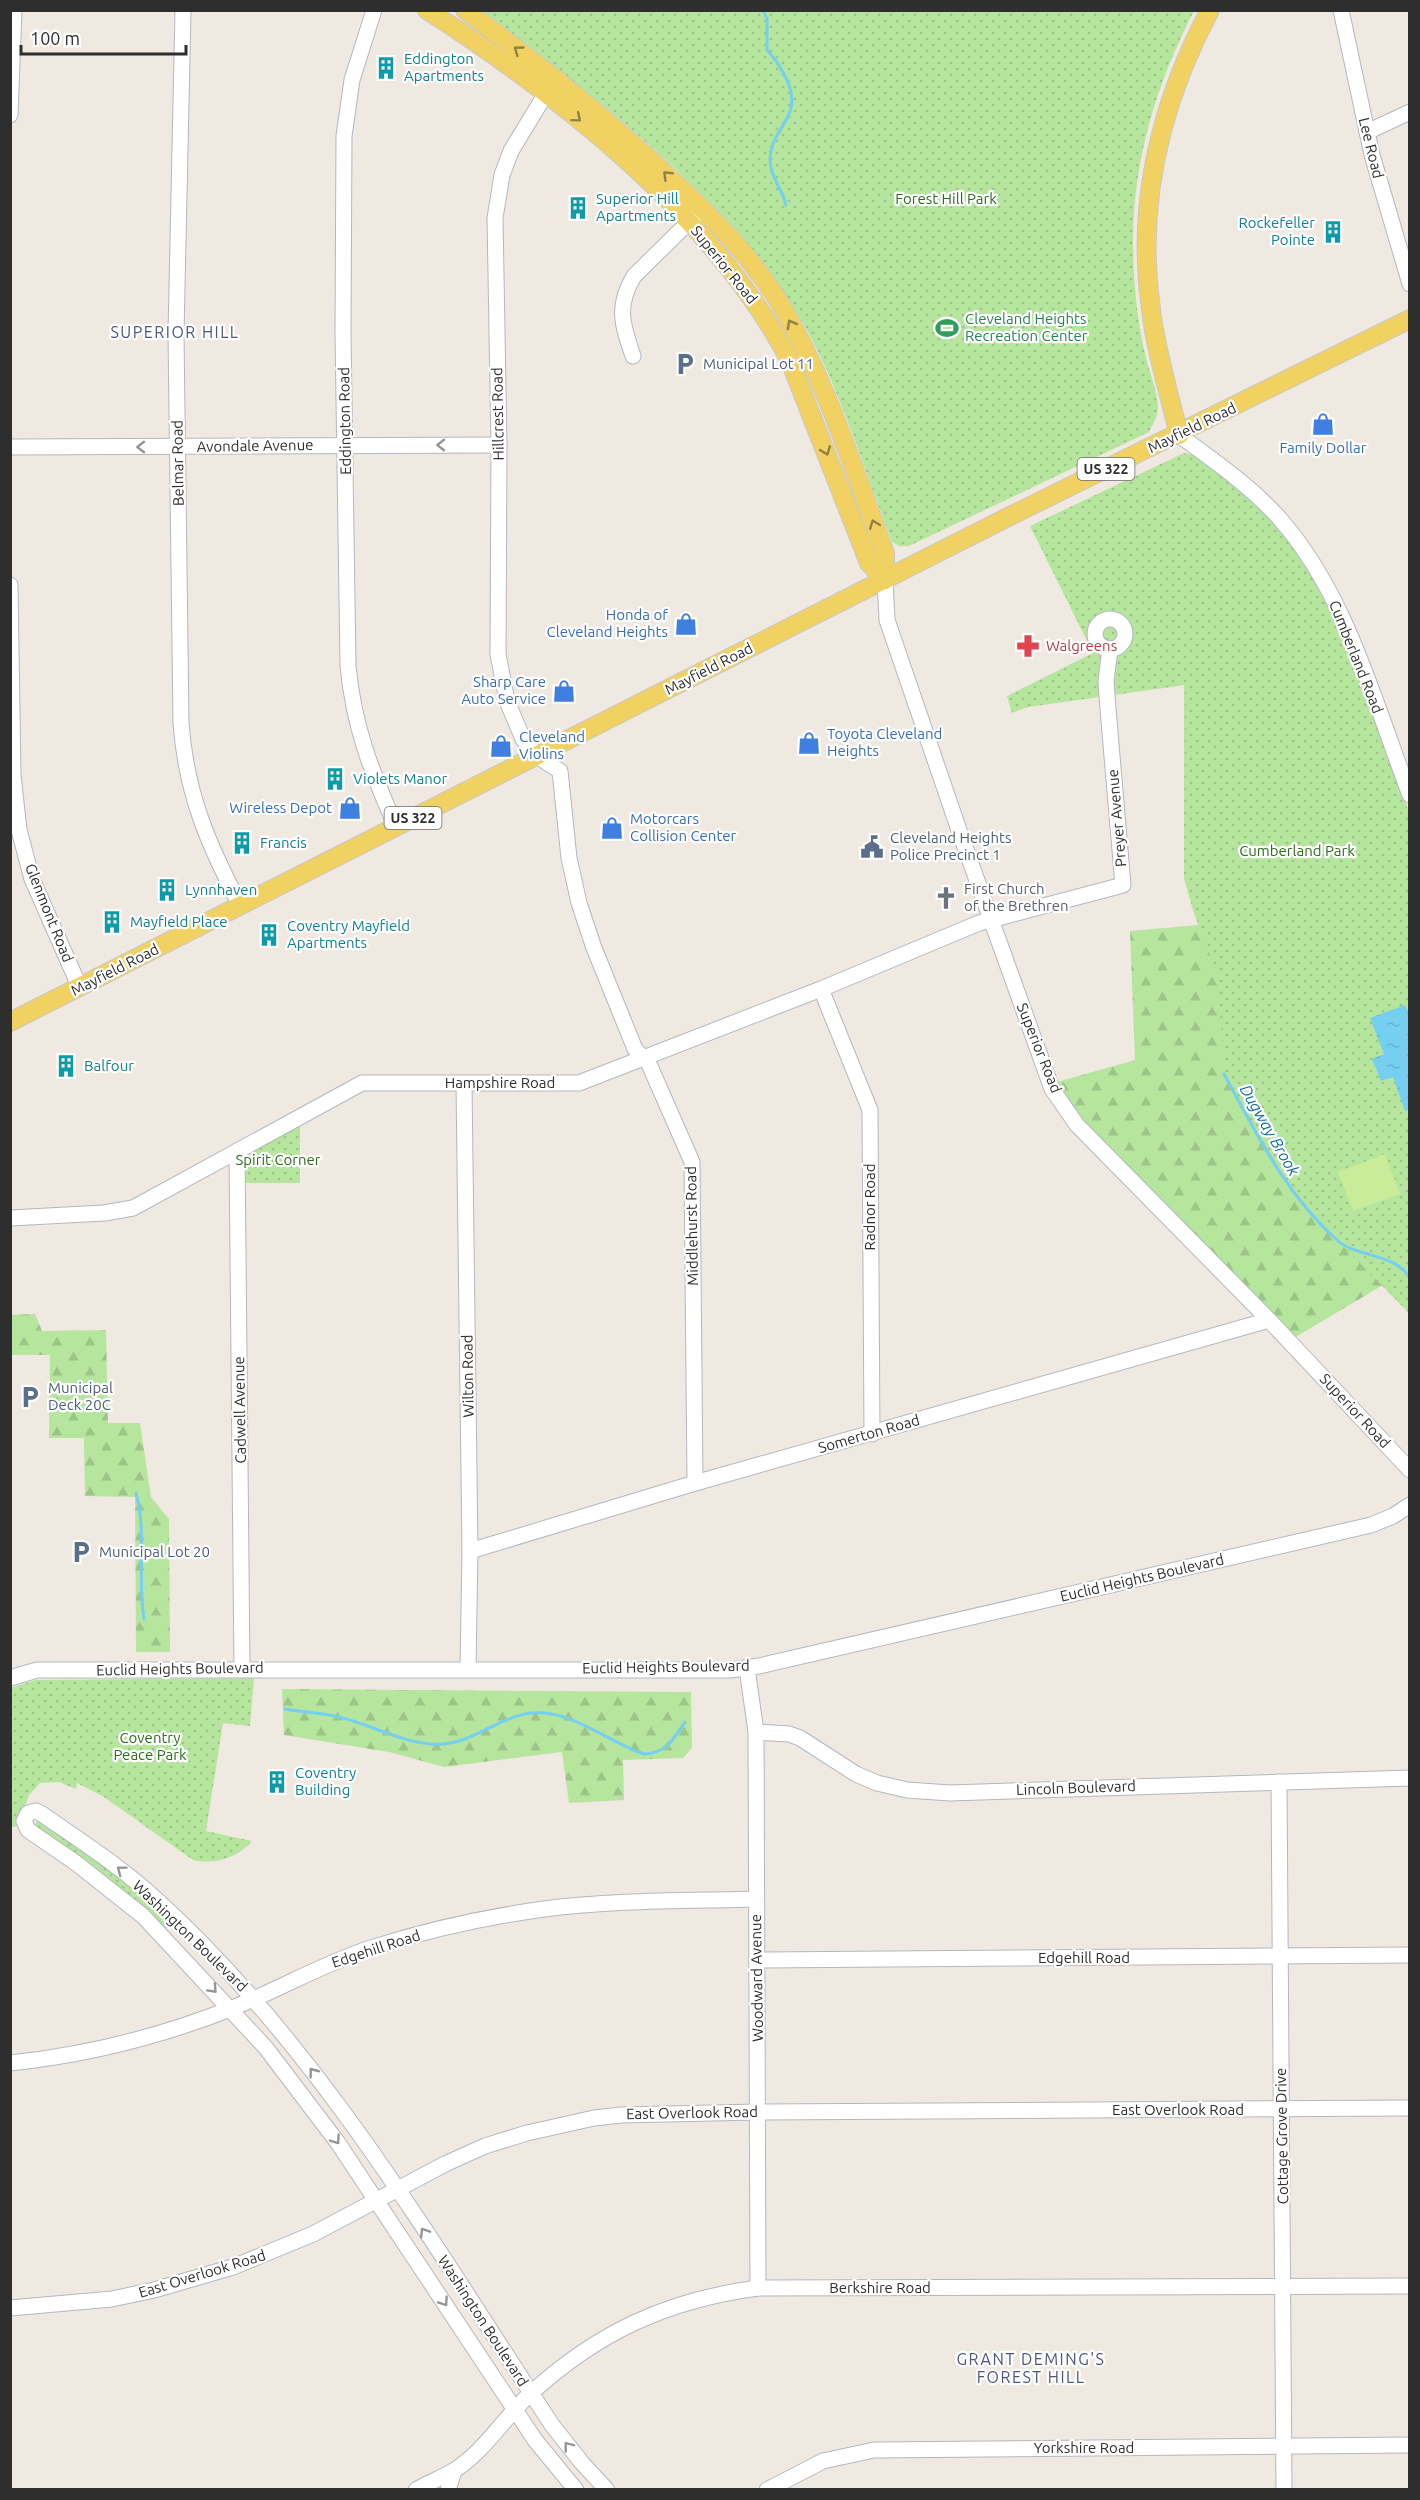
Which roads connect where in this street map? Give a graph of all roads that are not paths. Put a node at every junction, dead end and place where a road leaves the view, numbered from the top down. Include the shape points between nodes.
1 (14, 10) edge
2 (183, 10) edge
3 (374, 10) edge
4 (427, 10) edge
5 (465, 10) edge
6 (1210, 10) edge
7 (1341, 10) edge
8 (556, 77) junction
9 (546, 92) junction
10 (1410, 112) edge
11 (10, 115) edge
12 (1367, 132) junction
13 (696, 215) junction
14 (764, 280) junction
15 (1410, 284) edge
16 (748, 292) junction
17 (1410, 319) edge
18 (633, 356) dead end
19 (824, 395) junction
20 (807, 402) junction
21 (1179, 435) junction
22 (346, 445) junction
23 (499, 445) junction
24 (10, 447) edge
25 (178, 447) junction
26 (859, 484) junction
27 (841, 490) junction
28 (885, 580) junction
29 (10, 585) edge
30 (1110, 649) dead end
31 (537, 756) junction
32 (1410, 795) edge
33 (396, 827) junction
34 (240, 905) junction
35 (990, 920) junction
36 (80, 988) junction
37 (821, 989) junction
38 (10, 1022) edge
39 (644, 1058) junction
40 (464, 1084) junction
41 (237, 1150) junction
42 (10, 1218) edge
43 (1269, 1320) junction
44 (872, 1434) junction
45 (1410, 1470) edge
46 (695, 1483) junction
47 (1410, 1504) edge
48 (470, 1551) junction
49 (468, 1668) junction
50 (747, 1668) junction
51 (242, 1669) junction
52 (10, 1678) edge
53 (756, 1732) junction
54 (1410, 1778) edge
55 (1279, 1782) junction
56 (756, 1899) junction
57 (1410, 1955) edge
58 (1280, 1956) junction
59 (759, 1960) junction
60 (254, 1998) junction
61 (231, 2009) junction
62 (10, 2063) edge
63 (1410, 2108) edge
64 (1281, 2110) junction
65 (758, 2112) junction
66 (396, 2189) junction
67 (376, 2201) junction
68 (1410, 2286) edge
69 (1283, 2287) junction
70 (758, 2288) junction
71 (10, 2308) edge
72 (531, 2394) junction
73 (515, 2410) junction
74 (1410, 2445) edge
75 (1284, 2446) junction
76 (454, 2471) junction
77 (416, 2490) edge
78 (448, 2490) edge
79 (576, 2490) edge
80 (607, 2490) edge
81 (767, 2490) edge
82 (1284, 2490) edge

1 - 11 street
2 - 25 street, Belmar Road via 176,334
3 - 22 street, Eddington Road via 352,80 344,136
4 - 9 main road, Superior Road
8 -> 5 main road, Superior Road
6 - 21 main road via 1191,45 1163,120 1148,198 1150,309
7 - 12 street, Lee Road
8 - 9 street, Hillcrest Road
13 -> 8 main road, Superior Road
9 -> 13 main road, Superior Road
9 - 23 street, Hillcrest Road via 511,151 495,218
10 - 12 street
12 - 15 street, Lee Road
13 - 14 main road, Superior Road
13 - 16 main road, Superior Road
13 - 18 street via 627,287 622,322
14 - 16 main road
19 -> 14 main road, Superior Road via 793,327
16 - 20 main road, Superior Road via 774,331
17 - 21 main road, Mayfield Road / US 322
19 - 20 main road
19 - 26 main road, Superior Road
20 -> 27 main road, Superior Road
21 - 28 main road, Mayfield Road / US 322
21 - 32 street, Cumberland Road via 1258,497 1281,520 1319,572 1338,607
23 -> 22 street, Avondale Avenue
22 - 25 street, Avondale Avenue
22 - 33 street, Eddington Road via 351,690 365,756
23 - 31 street, Hillcrest Road via 500,670 512,716
25 -> 24 street, Avondale Avenue
25 - 34 street, Belmar Road via 183,753 201,826
26 - 27 main road
28 -> 26 main road, Superior Road via 885,553
27 - 28 main road, Superior Road via 869,563
28 - 31 main road, Mayfield Road / US 322
28 - 35 street, Superior Road via 887,620
29 - 36 street, Glenmont Road via 13,775 19,830 32,879
30 - 35 street, Preyer Avenue via 1107,690 1123,885
31 - 33 main road, Mayfield Road / US 322
31 - 39 street, Middlehurst Road via 557,767 561,775 569,858 579,903 610,991 635,1049
33 - 34 main road, Mayfield Road / US 322
34 - 36 main road, Mayfield Road / US 322
35 - 37 street, Hampshire Road
35 - 43 street, Superior Road via 1052,1089 1077,1125
36 - 38 main road, Mayfield Road / US 322
37 - 39 street, Hampshire Road
37 - 44 street, Radnor Road via 870,1110
39 - 40 street, Hampshire Road via 579,1083
39 - 46 street, Middlehurst Road via 692,1162
40 - 41 street, Hampshire Road via 362,1083
40 - 48 street, Wilton Road
41 - 42 street, Hampshire Road via 133,1208
41 - 51 street, Cadwell Avenue
43 - 44 street, Somerton Road
43 - 45 street, Superior Road
44 - 46 street, Somerton Road
46 - 48 street, Somerton Road
47 - 50 street, Euclid Heights Boulevard via 1371,1525
48 - 49 street, Wilton Road
49 - 50 street, Euclid Heights Boulevard
49 - 51 street, Euclid Heights Boulevard
50 - 53 street, Woodward Avenue
51 - 52 street, Euclid Heights Boulevard via 37,1670
53 - 55 street, Lincoln Boulevard via 800,1738 856,1774 907,1790 950,1793
53 - 56 street, Woodward Avenue
54 - 55 street, Lincoln Boulevard
55 - 58 street, Cottage Grove Drive
56 - 59 street, Woodward Avenue
56 - 60 street, Edgehill Road via 620,1902 482,1919 371,1948
57 - 58 street, Edgehill Road
58 - 59 street, Edgehill Road
58 - 64 street, Cottage Grove Drive
59 - 65 street, Woodward Avenue
60 - 61 street, Edgehill Road
60 -> 61 street, Washington Boulevard via 136,1881 42,1814 28,1813 24,1821 28,1830 119,1895
66 -> 60 street, Washington Boulevard via 314,2073
61 - 62 street, Edgehill Road via 170,2031 98,2050
61 -> 67 street, Washington Boulevard via 303,2096
63 - 64 street, East Overlook Road
64 - 65 street, East Overlook Road
64 - 69 street, Cottage Grove Drive
65 - 66 street, East Overlook Road via 621,2115 568,2122 485,2146
65 - 70 street, Woodward Avenue
66 - 67 street, East Overlook Road
72 -> 66 street, Washington Boulevard
67 - 71 street, East Overlook Road via 265,2256 204,2276 112,2299
67 -> 73 street, Washington Boulevard
68 - 69 street, Berkshire Road
69 - 70 street, Berkshire Road
69 - 75 street, Cottage Grove Drive
70 - 72 street, Berkshire Road via 714,2294 672,2306 618,2330 569,2361
72 - 73 street, Berkshire Road
80 -> 72 street, Washington Boulevard
73 - 76 street, Berkshire Road
73 - 79 street, Washington Boulevard
74 - 75 street, Yorkshire Road
75 - 81 street, Yorkshire Road via 874,2450 823,2461
75 - 82 street, Cottage Grove Drive
76 - 77 street, Berkshire Road
76 - 78 street

